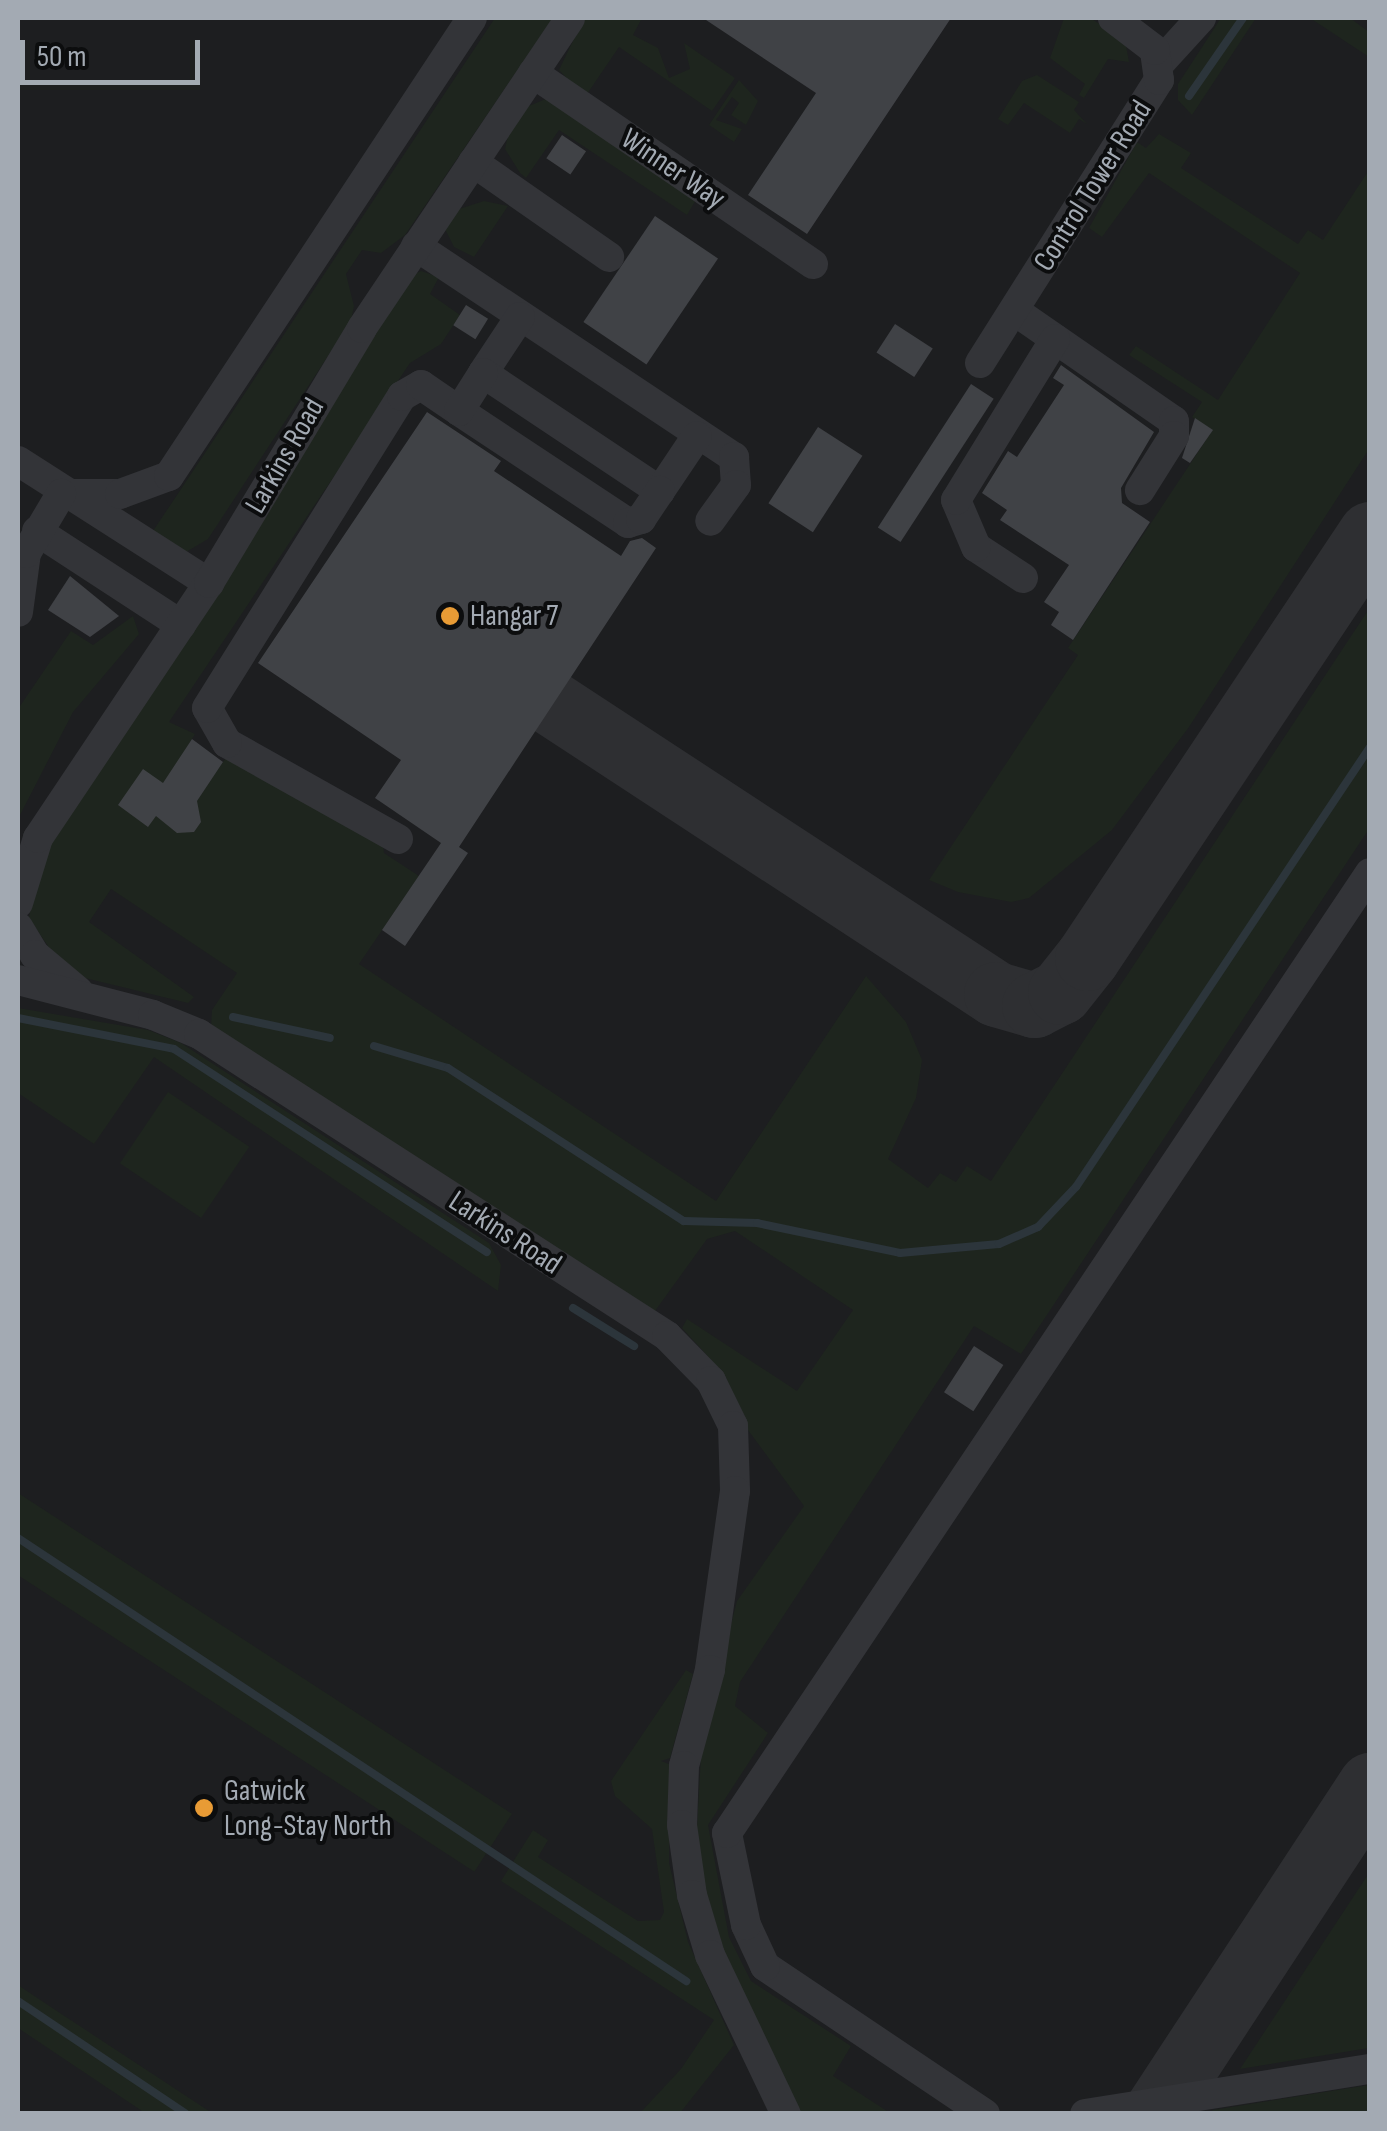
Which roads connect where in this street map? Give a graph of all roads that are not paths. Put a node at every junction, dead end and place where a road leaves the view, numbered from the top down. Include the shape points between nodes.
1 (472, 18) edge
2 (570, 18) edge
3 (1112, 18) edge
4 (1201, 18) edge
5 (1160, 64) junction
6 (533, 73) junction
7 (473, 162) junction
8 (416, 246) junction
9 (609, 257) dead end
10 (813, 264) dead end
11 (1015, 311) junction
12 (520, 316) junction
13 (1055, 339) junction
14 (980, 364) dead end
15 (483, 372) junction
16 (459, 410) junction
17 (697, 436) junction
18 (18, 460) edge
19 (1140, 490) dead end
20 (660, 491) junction
21 (61, 494) junction
22 (710, 521) dead end
23 (37, 532) junction
24 (1023, 578) dead end
25 (210, 583) junction
26 (18, 612) edge
27 (182, 626) junction
28 (398, 840) dead end
29 (28, 849) edge
30 (1370, 872) edge
31 (18, 903) edge
32 (18, 926) edge
33 (18, 980) edge
34 (89, 998) junction
35 (1370, 2069) edge
36 (786, 2114) edge
37 (985, 2114) edge
38 (1085, 2114) edge

1 - 21 lane via 170,476 120,494
2 - 6 lane, Larkins Road
3 - 5 lane, Control Tower Road via 1147,42
4 - 5 lane
5 - 11 lane, Control Tower Road via 1156,85
6 - 7 lane, Larkins Road
6 - 10 lane, Winner Way
7 - 8 lane, Larkins Road
7 - 9 lane
8 - 12 lane
8 - 25 lane, Larkins Road
11 - 13 lane
11 - 14 lane, Control Tower Road
12 - 15 lane
12 - 17 lane
13 - 19 lane via 1174,421 1174,436
13 - 24 lane via 956,500 976,547
15 - 16 lane
15 - 20 lane
16 - 20 lane via 628,523 641,519
16 - 28 lane via 420,386 402,396 206,708 227,742
17 - 20 lane
17 - 22 lane via 724,447 739,464 736,485
18 - 21 lane
21 - 23 lane
21 - 25 lane
23 - 26 lane via 24,561
23 - 27 lane
25 - 27 lane, Larkins Road
27 - 29 lane, Larkins Road
29 - 31 lane, Larkins Road
30 - 37 lane via 727,1833 746,1925 764,1966
32 - 34 lane via 36,955
33 - 34 lane, Larkins Road
34 - 36 lane, Larkins Road via 199,1034 667,1336 711,1381 732,1426 735,1491 710,1670 684,1766 682,1825 710,1955
35 - 38 lane

